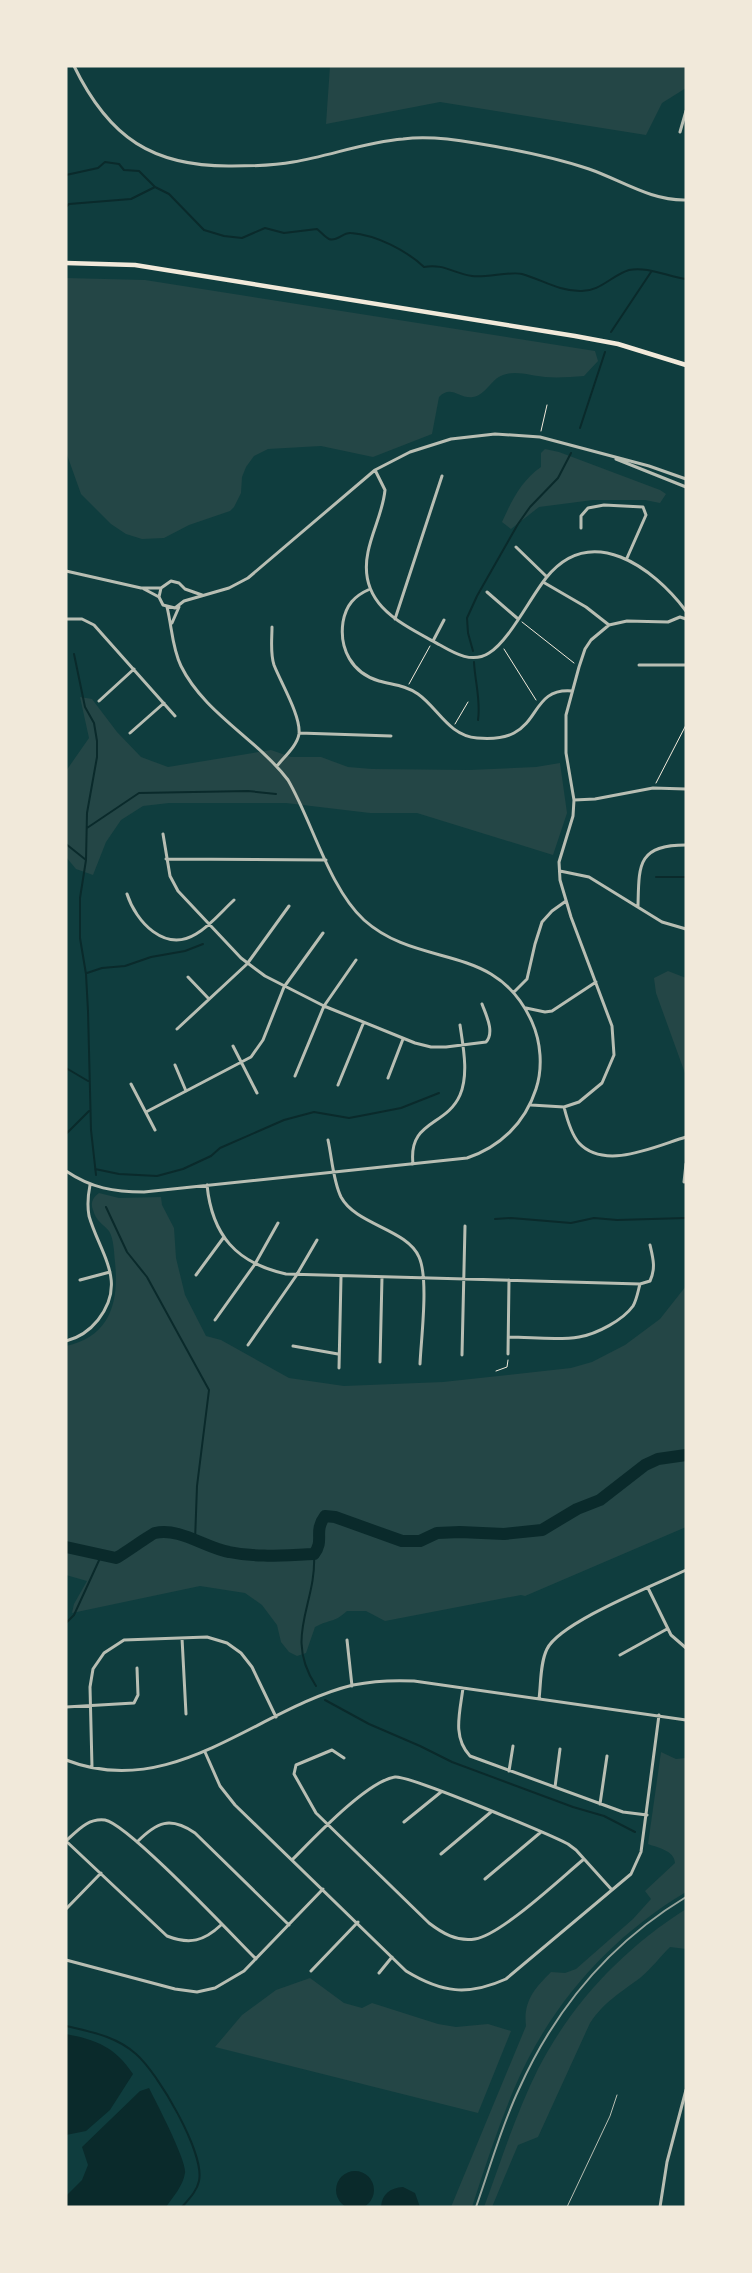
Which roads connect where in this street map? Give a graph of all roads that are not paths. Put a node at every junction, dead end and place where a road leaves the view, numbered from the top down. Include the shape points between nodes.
1 (74, 66) edge
2 (686, 112) edge
3 (680, 132) dead end
4 (686, 200) edge
5 (66, 263) edge
6 (686, 365) edge
7 (611, 456) junction
8 (374, 470) junction
9 (442, 476) dead end
10 (686, 479) edge
11 (686, 488) edge
12 (581, 528) dead end
13 (516, 547) dead end
14 (627, 558) junction
15 (66, 571) edge
16 (547, 577) junction
17 (543, 581) junction
18 (141, 588) junction
19 (161, 588) junction
20 (185, 589) junction
21 (370, 589) junction
22 (487, 592) dead end
23 (202, 594) junction
24 (159, 596) junction
25 (184, 601) junction
26 (167, 607) junction
27 (179, 607) junction
28 (686, 611) edge
29 (517, 618) junction
30 (66, 619) edge
31 (395, 619) junction
32 (686, 619) edge
33 (444, 620) dead end
34 (171, 624) junction
35 (609, 625) junction
36 (272, 627) dead end
37 (433, 641) junction
38 (639, 665) dead end
39 (686, 665) edge
40 (134, 669) junction
41 (572, 691) junction
42 (99, 701) dead end
43 (164, 703) junction
44 (175, 716) dead end
45 (130, 733) dead end
46 (299, 733) junction
47 (391, 736) dead end
48 (277, 766) junction
49 (686, 790) edge
50 (574, 800) junction
51 (162, 834) dead end
52 (686, 845) edge
53 (166, 859) junction
54 (326, 860) junction
55 (560, 871) junction
56 (128, 894) dead end
57 (234, 900) dead end
58 (566, 901) junction
59 (289, 906) dead end
60 (638, 907) junction
61 (208, 924) junction
62 (686, 929) edge
63 (322, 933) dead end
64 (356, 960) dead end
65 (247, 964) junction
66 (188, 977) dead end
67 (596, 982) junction
68 (284, 987) junction
69 (514, 992) junction
70 (209, 999) junction
71 (482, 1004) dead end
72 (324, 1006) junction
73 (526, 1008) junction
74 (363, 1024) junction
75 (460, 1025) dead end
76 (177, 1029) dead end
77 (403, 1039) junction
78 (233, 1046) dead end
79 (463, 1047) junction
80 (242, 1064) junction
81 (175, 1065) dead end
82 (296, 1076) dead end
83 (388, 1078) dead end
84 (131, 1084) dead end
85 (338, 1085) dead end
86 (186, 1091) junction
87 (257, 1093) dead end
88 (531, 1105) junction
89 (564, 1107) junction
90 (146, 1112) junction
91 (155, 1130) dead end
92 (686, 1137) edge
93 (328, 1140) dead end
94 (413, 1164) junction
95 (686, 1164) edge
96 (66, 1171) edge
97 (335, 1172) junction
98 (684, 1182) dead end
99 (90, 1185) junction
100 (207, 1185) junction
101 (278, 1223) dead end
102 (465, 1226) dead end
103 (224, 1237) junction
104 (317, 1240) dead end
105 (650, 1245) dead end
106 (255, 1264) junction
107 (110, 1272) junction
108 (196, 1275) dead end
109 (296, 1276) junction
110 (341, 1277) junction
111 (382, 1277) junction
112 (423, 1278) junction
113 (464, 1278) junction
114 (80, 1280) dead end
115 (509, 1280) junction
116 (640, 1284) junction
117 (215, 1320) dead end
118 (509, 1336) junction
119 (66, 1341) edge
120 (248, 1345) dead end
121 (293, 1346) dead end
122 (338, 1354) junction
123 (508, 1354) road end
124 (462, 1355) dead end
125 (380, 1362) dead end
126 (420, 1364) dead end
127 (338, 1368) dead end
128 (686, 1570) edge
129 (648, 1588) junction
130 (668, 1629) junction
131 (182, 1638) junction
132 (347, 1640) dead end
133 (686, 1648) edge
134 (620, 1655) dead end
135 (137, 1668) dead end
136 (352, 1686) junction
137 (463, 1688) junction
138 (539, 1698) junction
139 (66, 1706) edge
140 (90, 1706) junction
141 (186, 1714) dead end
142 (659, 1715) junction
143 (276, 1718) junction
144 (686, 1720) edge
145 (513, 1746) dead end
146 (560, 1749) dead end
147 (205, 1752) junction
148 (607, 1756) dead end
149 (344, 1758) dead end
150 (66, 1760) edge
151 (92, 1767) junction
152 (509, 1771) junction
153 (555, 1787) junction
154 (442, 1792) junction
155 (600, 1804) junction
156 (491, 1812) junction
157 (647, 1815) junction
158 (404, 1822) dead end
159 (327, 1825) junction
160 (541, 1832) junction
161 (66, 1841) edge
162 (137, 1842) junction
163 (441, 1854) dead end
164 (584, 1859) junction
165 (292, 1860) junction
166 (101, 1873) junction
167 (485, 1879) dead end
168 (323, 1889) junction
169 (612, 1890) junction
170 (66, 1909) edge
171 (358, 1922) junction
172 (221, 1925) junction
173 (289, 1925) junction
174 (392, 1957) junction
175 (256, 1959) junction
176 (66, 1960) edge
177 (311, 1971) dead end
178 (379, 1973) dead end
179 (686, 2090) edge
180 (617, 2096) dead end
181 (567, 2207) edge
182 (660, 2207) edge

1 - 4 street via 107,118 127,136 144,149 190,164 259,166 291,163 380,142 432,138 476,143 562,162 589,169 640,191
2 - 3 street
5 - 6 main road via 135,266 575,336 618,344
7 - 8 street via 540,437 495,434 451,439 410,452
7 - 10 street
7 - 11 street
8 - 21 street via 385,490 367,553
8 - 23 street via 248,578 229,588
9 - 31 street
12 - 14 street via 581,516 588,508 643,507 646,515
13 - 16 street
14 - 16 street via 601,551 583,553 565,561
14 - 28 street via 674,596
15 - 18 street
16 - 17 street
17 - 29 street
17 - 35 street
18 - 19 street
18 - 24 street
19 - 20 street via 167,582 175,582
19 - 24 street
20 - 23 street
20 - 25 street
21 - 31 street via 378,604
21 - 41 street via 356,596 346,610 342,629 344,648 353,665 378,681 408,687 465,736 508,736 522,727 555,691
22 - 29 street
23 - 25 street
24 - 26 street
25 - 27 street
26 - 27 street
26 - 34 street
27 - 34 street
29 - 37 street via 489,653 475,658 459,655
30 - 40 street via 75,618 94,625
31 - 37 street
32 - 35 street via 627,621
33 - 37 street
34 - 48 street via 181,665 197,691
35 - 41 street via 585,649
36 - 46 street via 274,664
38 - 39 street
40 - 42 street
40 - 43 street
41 - 50 street via 565,732
43 - 44 street
43 - 45 street
46 - 47 street
46 - 48 street
48 - 54 street via 297,795
49 - 50 street via 653,788
50 - 55 street
51 - 53 street
52 - 60 street via 661,846 648,854 640,869
53 - 54 street
53 - 61 street via 173,884
54 - 69 street via 348,902 380,932 414,948 475,964
55 - 58 street
55 - 60 street via 589,877
56 - 61 street via 136,915 161,936 171,940 189,938
57 - 61 street
58 - 67 street
58 - 69 street via 542,922 527,979
59 - 65 street
60 - 62 street via 662,922
61 - 65 street
63 - 68 street
64 - 72 street
65 - 68 street
65 - 70 street
66 - 70 street
67 - 73 street via 552,1011
67 - 89 street via 612,1026 614,1055 602,1083 579,1102
68 - 72 street
68 - 80 street via 260,1047
69 - 73 street
70 - 76 street
71 - 79 street via 490,1029 489,1040
72 - 74 street
72 - 82 street
73 - 88 street via 535,1029 540,1056 538,1085
74 - 77 street
74 - 85 street
75 - 79 street
77 - 79 street via 431,1047
77 - 83 street
78 - 80 street
79 - 94 street via 465,1077 461,1093 451,1108 417,1135
80 - 86 street
80 - 87 street
81 - 86 street
84 - 90 street
86 - 90 street
88 - 89 street
88 - 94 street via 511,1132 481,1154 458,1160
89 - 92 street via 578,1142 590,1151 604,1155 647,1151
90 - 91 street
93 - 97 street
94 - 97 street
95 - 98 street
96 - 99 street
97 - 100 street
97 - 112 street via 345,1202 358,1214 410,1246 418,1255
99 - 100 street via 121,1192
99 - 107 street via 89,1215
100 - 103 street via 212,1215
101 - 106 street
102 - 113 street
103 - 106 street
103 - 108 street
104 - 109 street
105 - 116 street via 654,1271 650,1281
106 - 109 street
106 - 117 street
107 - 114 street
107 - 119 street via 111,1293 102,1314 85,1332
109 - 110 street
109 - 120 street
110 - 111 street
110 - 122 street
111 - 112 street
111 - 125 street
112 - 113 street
112 - 126 street
113 - 115 street
113 - 124 street
115 - 116 street
115 - 118 street
116 - 118 street via 628,1311 586,1335 573,1338
118 - 123 street
121 - 122 street
122 - 127 street
128 - 129 street
129 - 130 street
129 - 138 street via 556,1636 545,1653
130 - 133 street
130 - 134 street
131 - 140 street via 132,1638 109,1649 93,1668
131 - 141 street
131 - 143 street via 218,1640 241,1653 252,1667
132 - 136 street
135 - 140 street via 138,1695 134,1703
136 - 137 street via 405,1681
136 - 143 street
137 - 138 street
137 - 152 street via 458,1730 464,1750 479,1760
138 - 142 street
139 - 140 street
140 - 151 street
142 - 144 street
142 - 157 street
143 - 147 street
145 - 152 street
146 - 153 street
147 - 151 street via 151,1768
147 - 165 street via 226,1795
148 - 155 street
149 - 159 street via 332,1750 294,1768 312,1808
150 - 151 street
152 - 153 street
153 - 155 street
154 - 156 street
154 - 158 street
154 - 159 street via 396,1776 384,1780
155 - 157 street via 623,1812
156 - 160 street
156 - 163 street
157 - 169 street via 636,1866
159 - 164 street via 429,1923 451,1937 468,1940 495,1932
159 - 165 street
160 - 164 street via 568,1844
160 - 167 street
161 - 162 street via 89,1822 98,1820 114,1823
161 - 166 street
162 - 172 street
162 - 173 street via 157,1825 185,1826
164 - 169 street
165 - 168 street
166 - 170 street
166 - 172 street via 167,1936 198,1941
168 - 171 street
168 - 173 street
169 - 174 street via 516,1972 482,1988 454,1990 430,1984 406,1971
171 - 174 street
171 - 177 street
172 - 175 street
173 - 175 street
174 - 178 street
175 - 176 street via 224,1985 197,1992
179 - 182 street via 667,2162
180 - 181 lane

